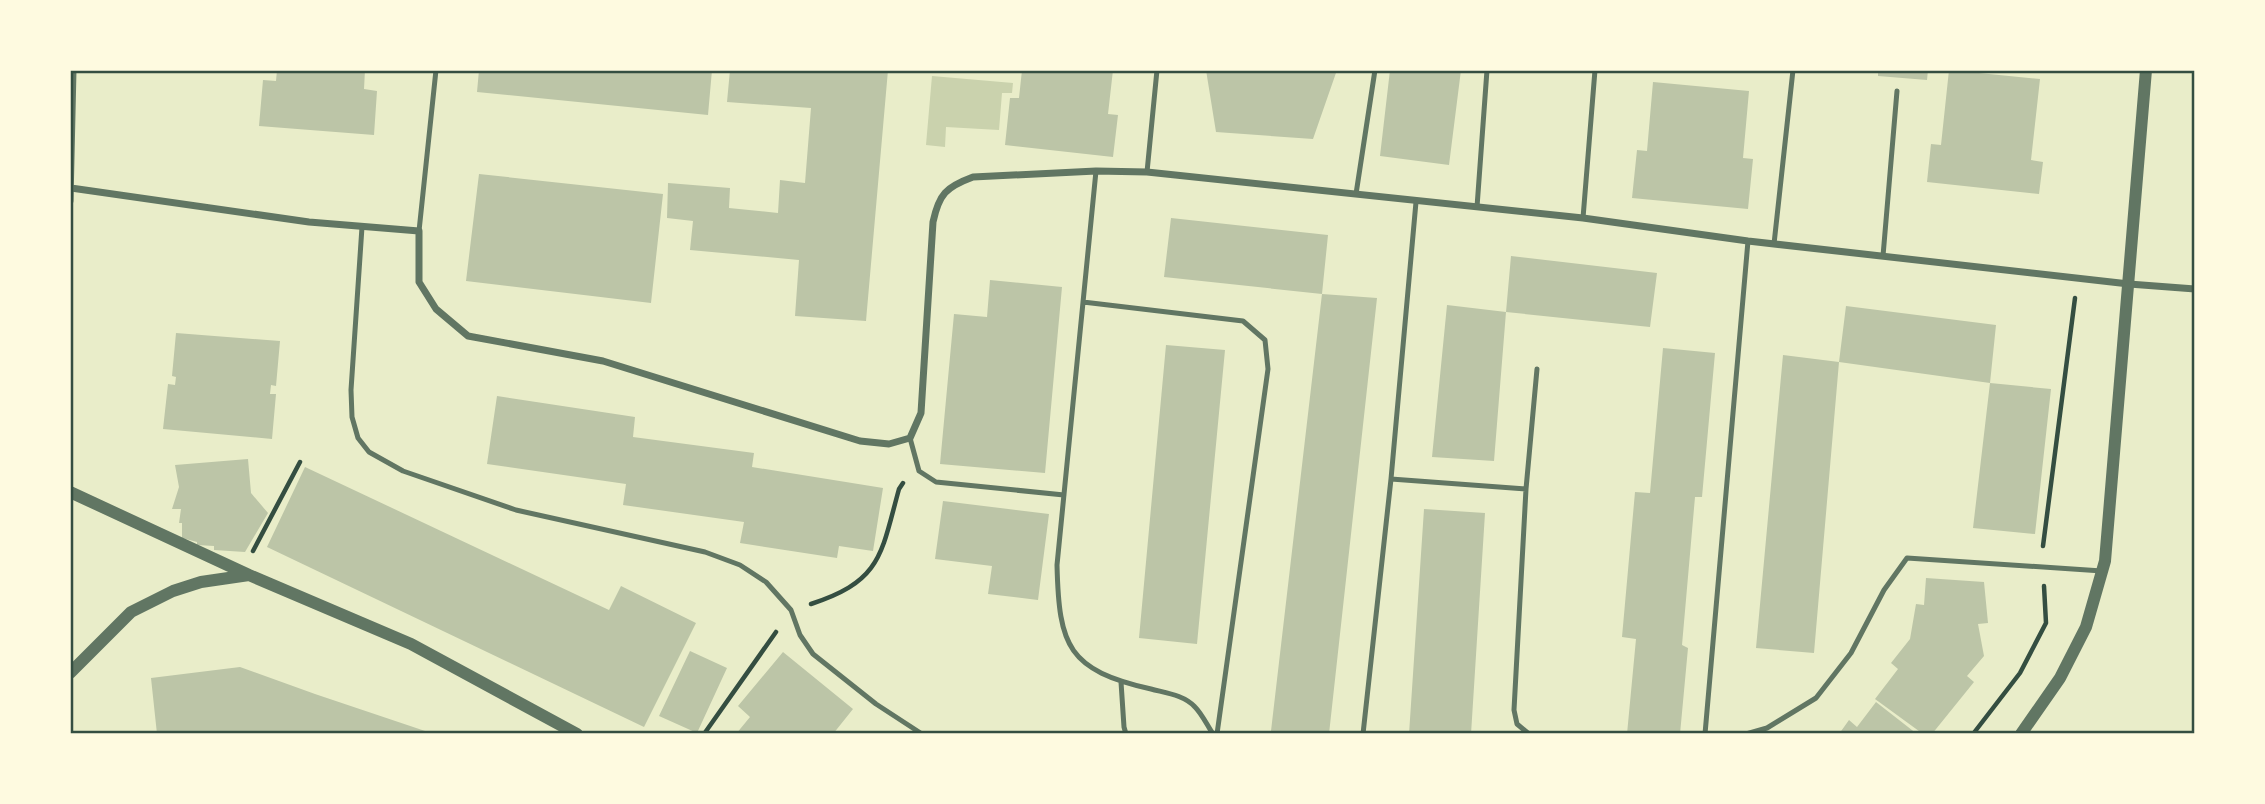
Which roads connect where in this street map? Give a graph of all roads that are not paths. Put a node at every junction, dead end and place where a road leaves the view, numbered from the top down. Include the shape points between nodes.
1 (73, 70) edge
2 (436, 70) edge
3 (1157, 70) edge
4 (1375, 70) edge
5 (1487, 70) edge
6 (1595, 70) edge
7 (1793, 70) edge
8 (2146, 70) edge
9 (1897, 91) dead end
10 (1096, 171) junction
11 (1147, 172) junction
12 (71, 188) edge
13 (1356, 194) junction
14 (70, 201) edge
15 (1416, 202) junction
16 (1477, 206) junction
17 (1583, 218) junction
18 (362, 227) junction
19 (419, 231) junction
20 (1748, 241) junction
21 (1774, 244) junction
22 (1884, 256) junction
23 (2129, 284) junction
24 (2195, 289) edge
25 (1083, 302) junction
26 (1537, 369) dead end
27 (910, 438) junction
28 (1391, 479) junction
29 (1526, 489) junction
30 (70, 492) edge
31 (1064, 495) junction
32 (2102, 571) junction
33 (249, 575) junction
34 (70, 673) edge
35 (1121, 682) junction
36 (562, 729) edge
37 (577, 734) edge
38 (922, 734) edge
39 (1126, 734) edge
40 (1215, 734) edge
41 (1363, 734) edge
42 (1529, 734) edge
43 (1705, 734) edge
44 (1746, 734) edge
45 (2021, 734) edge

1 - 12 street
2 - 19 lane
3 - 11 lane
4 - 13 lane
5 - 16 lane
6 - 17 lane
7 - 21 lane
8 - 23 street
9 - 22 lane
10 - 11 street
10 - 25 lane
10 - 27 street via 973,177 943,193 933,222 921,413
11 - 13 street
12 - 14 street
12 - 18 street
13 - 15 street
15 - 16 street
15 - 28 lane
16 - 17 street
17 - 20 street
18 - 19 street
18 - 38 lane via 351,403 358,438 369,452 403,471 516,510 705,552 740,565 766,582 791,610 813,654
19 - 27 street via 419,282 436,309 468,336 603,361 860,441 889,444
20 - 21 street
20 - 43 lane
21 - 22 street
22 - 23 street
23 - 24 street
23 - 32 street
25 - 31 lane
25 - 40 lane via 1243,321 1265,340 1268,369
26 - 29 lane
27 - 31 lane via 919,471 936,482
28 - 29 lane
28 - 41 lane
29 - 42 lane via 1514,710 1517,724
30 - 33 street
31 - 35 lane via 1057,565 1065,636 1074,654 1090,668
32 - 44 lane via 1907,558 1884,590 1851,653 1816,698 1767,728
32 - 45 street via 2086,627 2060,678
33 - 34 street via 173,590 131,612
33 - 36 street via 411,644
35 - 39 lane
35 - 40 lane via 1178,696 1194,705
36 - 37 street

